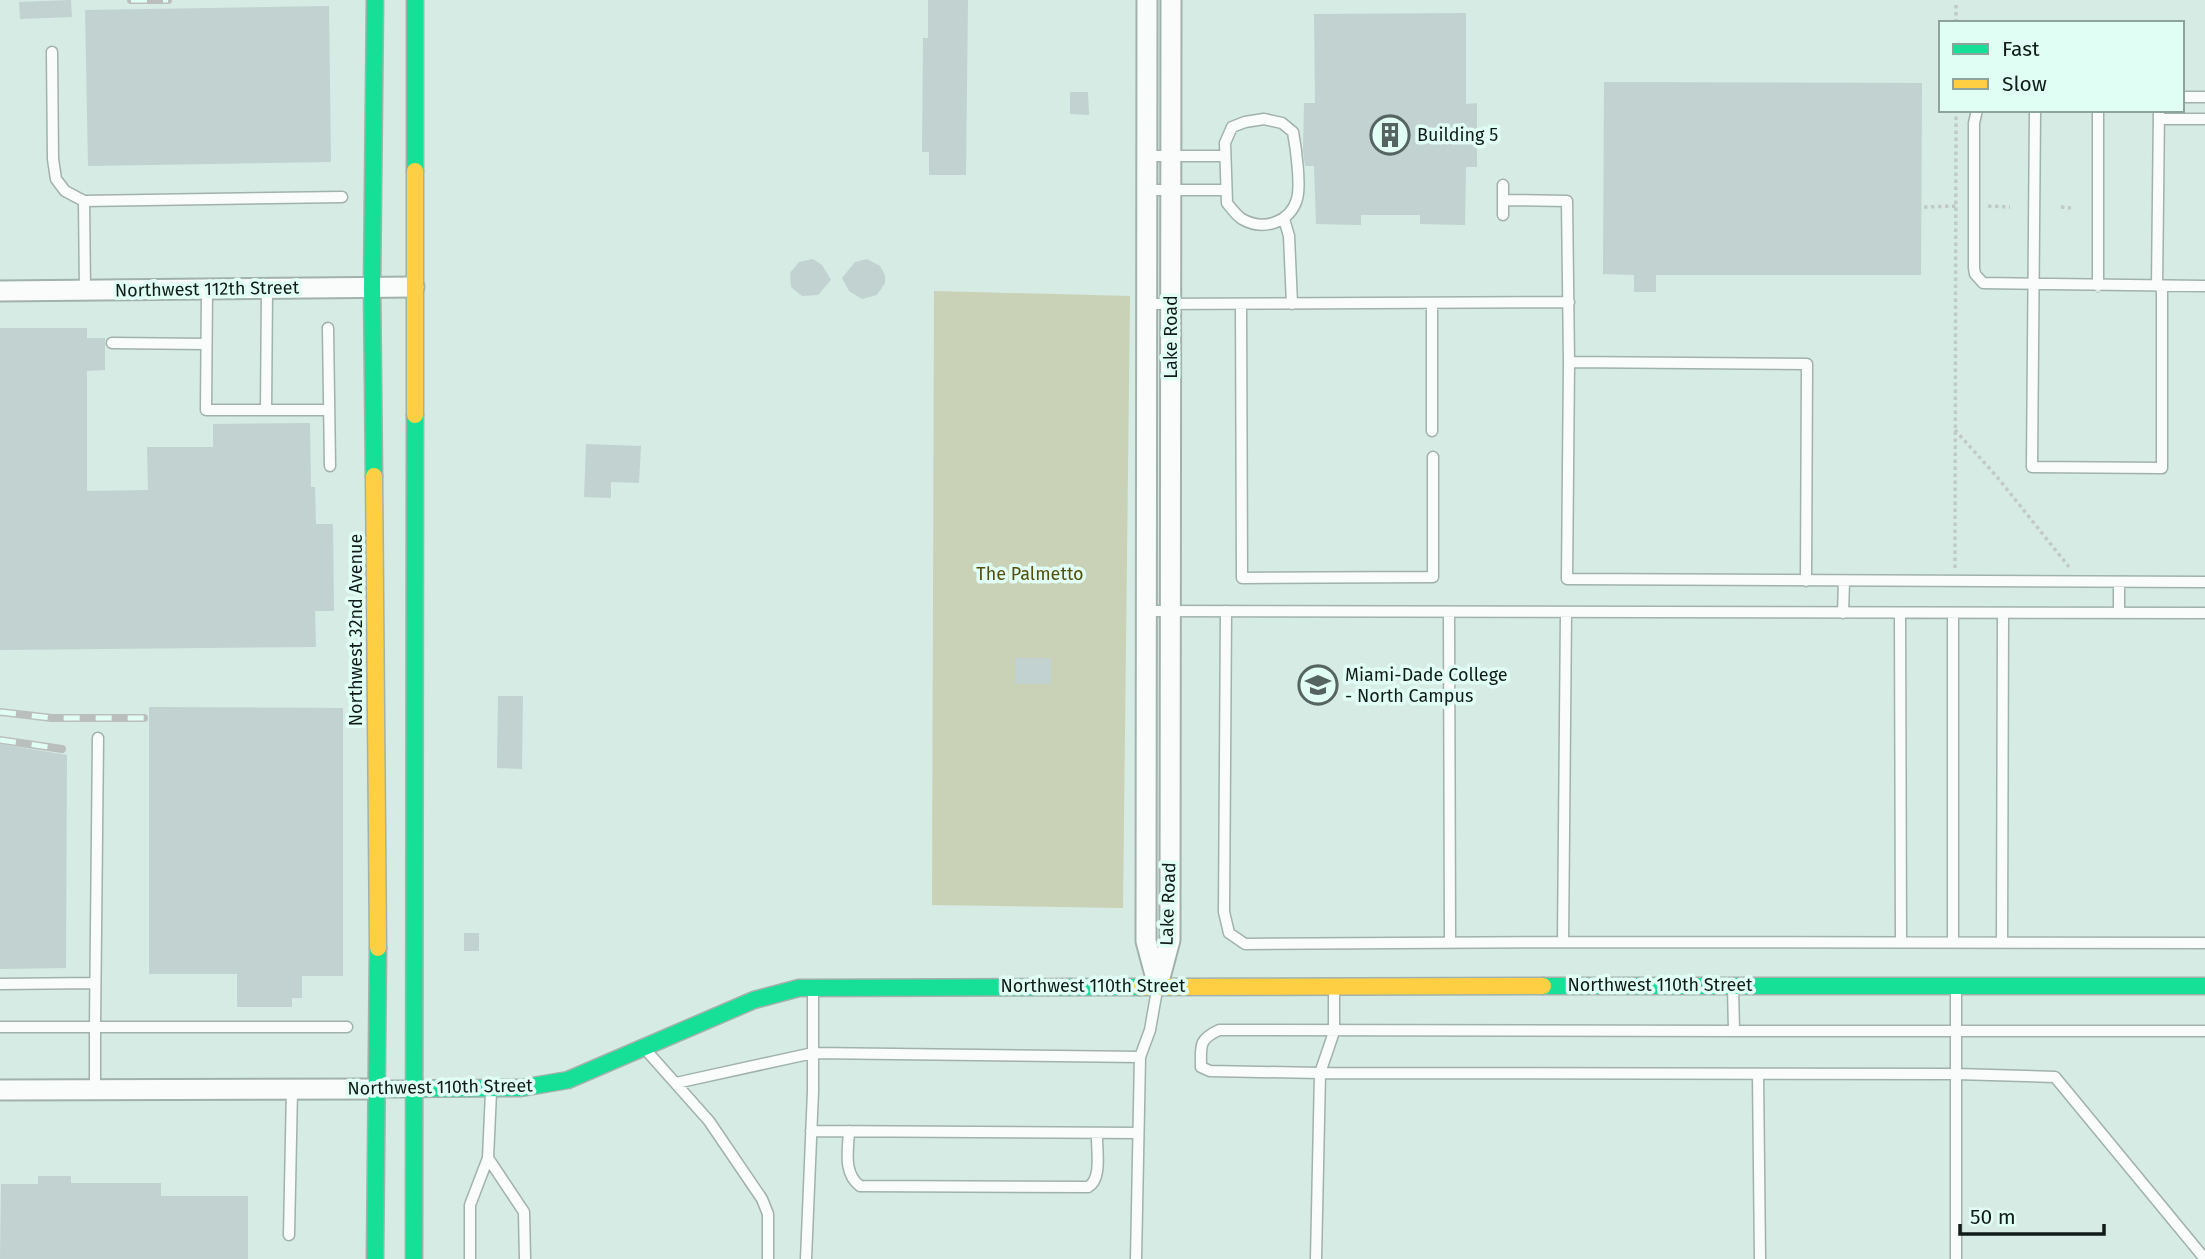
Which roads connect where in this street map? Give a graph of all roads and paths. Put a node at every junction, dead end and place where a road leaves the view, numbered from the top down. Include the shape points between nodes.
1 (375, 0) edge
2 (415, 0) edge
3 (1147, 0) edge
4 (1171, 0) edge
5 (1956, 5) dead end
6 (1956, 21) edge
7 (52, 52) dead end
8 (2184, 97) edge
9 (2205, 97) edge
10 (1956, 112) edge
11 (1977, 112) edge
12 (2035, 112) edge
13 (2098, 112) edge
14 (2159, 115) edge
15 (2205, 119) edge
16 (1147, 156) junction
17 (1171, 156) junction
18 (1225, 156) junction
19 (1503, 185) dead end
20 (1147, 190) junction
21 (1171, 190) junction
22 (1226, 190) junction
23 (342, 197) dead end
24 (1503, 200) junction
25 (84, 201) junction
26 (1956, 206) junction
27 (1963, 206) dead end
28 (1987, 206) dead end
29 (1924, 207) dead end
30 (2010, 207) dead end
31 (2061, 208) dead end
32 (2071, 208) dead end
33 (1503, 215) dead end
34 (1284, 219) junction
35 (2034, 285) junction
36 (2098, 286) junction
37 (2160, 286) junction
38 (2205, 286) edge
39 (414, 287) junction
40 (267, 288) junction
41 (372, 288) junction
42 (207, 289) junction
43 (85, 290) junction
44 (0, 291) edge
45 (1569, 302) junction
46 (1432, 303) junction
47 (1146, 304) junction
48 (1171, 304) junction
49 (1241, 304) junction
50 (1292, 304) junction
51 (328, 328) dead end
52 (112, 343) dead end
53 (206, 344) junction
54 (1569, 362) junction
55 (266, 410) junction
56 (329, 410) junction
57 (1955, 430) junction
58 (1432, 431) dead end
59 (1433, 457) dead end
60 (330, 466) dead end
61 (1955, 570) dead end
62 (2071, 572) dead end
63 (1806, 581) junction
64 (1844, 581) junction
65 (2119, 582) junction
66 (2205, 582) edge
67 (1146, 611) junction
68 (1171, 611) junction
69 (1226, 611) junction
70 (1449, 612) junction
71 (1566, 612) junction
72 (1843, 613) junction
73 (1900, 613) junction
74 (1953, 613) junction
75 (2003, 613) junction
76 (2119, 613) junction
77 (2205, 613) edge
78 (98, 738) dead end
79 (1563, 942) junction
80 (1901, 942) junction
81 (1953, 942) junction
82 (2002, 942) junction
83 (1450, 943) junction
84 (2205, 943) edge
85 (0, 984) edge
86 (95, 984) junction
87 (1733, 985) junction
88 (1956, 985) junction
89 (1158, 986) junction
90 (1334, 986) junction
91 (2205, 986) edge
92 (813, 988) junction
93 (0, 1027) edge
94 (95, 1027) junction
95 (347, 1027) dead end
96 (1956, 1030) junction
97 (1734, 1031) junction
98 (2205, 1031) edge
99 (1334, 1032) junction
100 (645, 1048) junction
101 (813, 1053) junction
102 (1140, 1057) junction
103 (1320, 1073) junction
104 (1758, 1074) junction
105 (1956, 1074) junction
106 (676, 1083) junction
107 (376, 1088) junction
108 (415, 1088) junction
109 (491, 1088) junction
110 (292, 1089) junction
111 (0, 1090) edge
112 (95, 1090) junction
113 (811, 1131) junction
114 (849, 1131) junction
115 (1097, 1133) junction
116 (1138, 1133) junction
117 (488, 1158) junction
118 (289, 1235) dead end
119 (375, 1259) edge
120 (414, 1259) edge
121 (470, 1259) edge
122 (525, 1259) edge
123 (768, 1259) edge
124 (806, 1259) edge
125 (1136, 1259) edge
126 (1316, 1259) edge
127 (1760, 1259) edge
128 (1956, 1259) edge
129 (2205, 1259) edge

1 - 41 main road, Northwest 32nd Avenue
2 - 39 main road
3 - 16 street, Lake Road
4 - 17 street, Lake Road
5 - 6 path
7 - 25 lane via 56,179 65,191
8 - 9 lane
10 - 26 path
11 - 35 lane via 1975,274 1990,285
12 - 35 lane
13 - 36 lane
14 - 15 lane
14 - 37 lane
16 - 17 lane
16 - 20 street, Lake Road
17 - 18 lane
17 - 21 street, Lake Road
18 - 22 lane
18 - 34 lane via 1232,127 1245,122 1282,123 1293,132 1297,199
19 - 24 lane
20 - 21 lane
20 - 47 street, Lake Road
21 - 22 lane
21 - 48 street, Lake Road
22 - 34 lane via 1227,203 1242,219 1261,225
23 - 25 lane
24 - 33 lane
24 - 45 lane via 1567,201
25 - 43 lane
26 - 27 path
26 - 29 path
26 - 57 path
28 - 30 path
31 - 32 path
34 - 50 lane
35 - 36 lane
35 - 37 lane via 2032,467 2162,468
36 - 37 lane
37 - 38 lane
39 - 41 street, Northwest 112th Street
39 - 108 main road
40 - 41 street, Northwest 112th Street
40 - 42 street, Northwest 112th Street
40 - 55 lane
41 - 107 main road, Northwest 32nd Avenue
42 - 43 street, Northwest 112th Street
42 - 53 lane
43 - 44 street, Northwest 112th Street
45 - 46 lane
45 - 54 lane
46 - 50 lane
46 - 58 lane
47 - 48 lane
47 - 67 street, Lake Road
48 - 49 lane
48 - 68 street, Lake Road
49 - 50 lane
49 - 59 lane via 1242,578 1433,577
51 - 56 lane
52 - 53 lane
53 - 55 lane via 206,410
54 - 63 lane via 1807,364
54 - 63 lane via 1567,579
55 - 56 lane
56 - 60 lane
57 - 61 path
57 - 62 path
63 - 64 lane
64 - 65 lane
64 - 72 lane
65 - 66 lane
65 - 76 lane
67 - 68 lane
67 - 89 street, Lake Road via 1146,941
68 - 69 lane
68 - 89 street, Lake Road via 1170,940
69 - 70 lane
69 - 83 lane via 1224,912 1229,933 1245,944
70 - 71 lane
70 - 83 lane
71 - 72 lane
71 - 79 lane
72 - 73 lane
73 - 74 lane
73 - 80 lane
74 - 75 lane
74 - 81 lane
75 - 76 lane
75 - 82 lane
76 - 77 lane
78 - 86 lane
79 - 80 lane
79 - 83 lane
80 - 81 lane
81 - 82 lane
82 - 84 lane
85 - 86 lane
86 - 94 lane
87 - 88 main road, Northwest 110th Street
87 - 90 main road, Northwest 110th Street
87 - 97 lane
88 - 91 main road, Northwest 110th Street
88 - 96 lane
89 - 90 main road, Northwest 110th Street
89 - 92 main road, Northwest 110th Street
89 - 102 lane
90 - 99 lane
92 - 100 main road, Northwest 110th Street via 754,1000
92 - 101 lane
93 - 94 lane
94 - 95 lane
94 - 112 lane
96 - 97 lane
96 - 98 lane
96 - 105 lane
97 - 99 lane
99 - 103 lane
99 - 103 lane via 1219,1030 1201,1043 1200,1067 1210,1071
100 - 106 lane
100 - 109 main road, Northwest 110th Street via 568,1080
101 - 102 lane
101 - 106 lane
101 - 113 lane
102 - 116 lane
103 - 104 lane
103 - 126 lane
104 - 105 lane
104 - 127 lane
105 - 128 lane
105 - 129 lane via 2055,1077
106 - 123 lane via 709,1121 762,1199 768,1214
107 - 108 main road, Northwest 110th Street
107 - 110 street, Northwest 110th Street
107 - 119 main road, Northwest 32nd Avenue
108 - 109 main road, Northwest 110th Street
108 - 120 main road
109 - 117 lane
110 - 112 street, Northwest 110th Street
110 - 118 lane
111 - 112 street, Northwest 110th Street
113 - 114 lane
113 - 124 lane
114 - 115 lane
114 - 115 lane via 848,1171 860,1186 1088,1187 1096,1177
115 - 116 lane
116 - 125 lane
117 - 121 lane via 470,1205
117 - 122 lane via 524,1212

